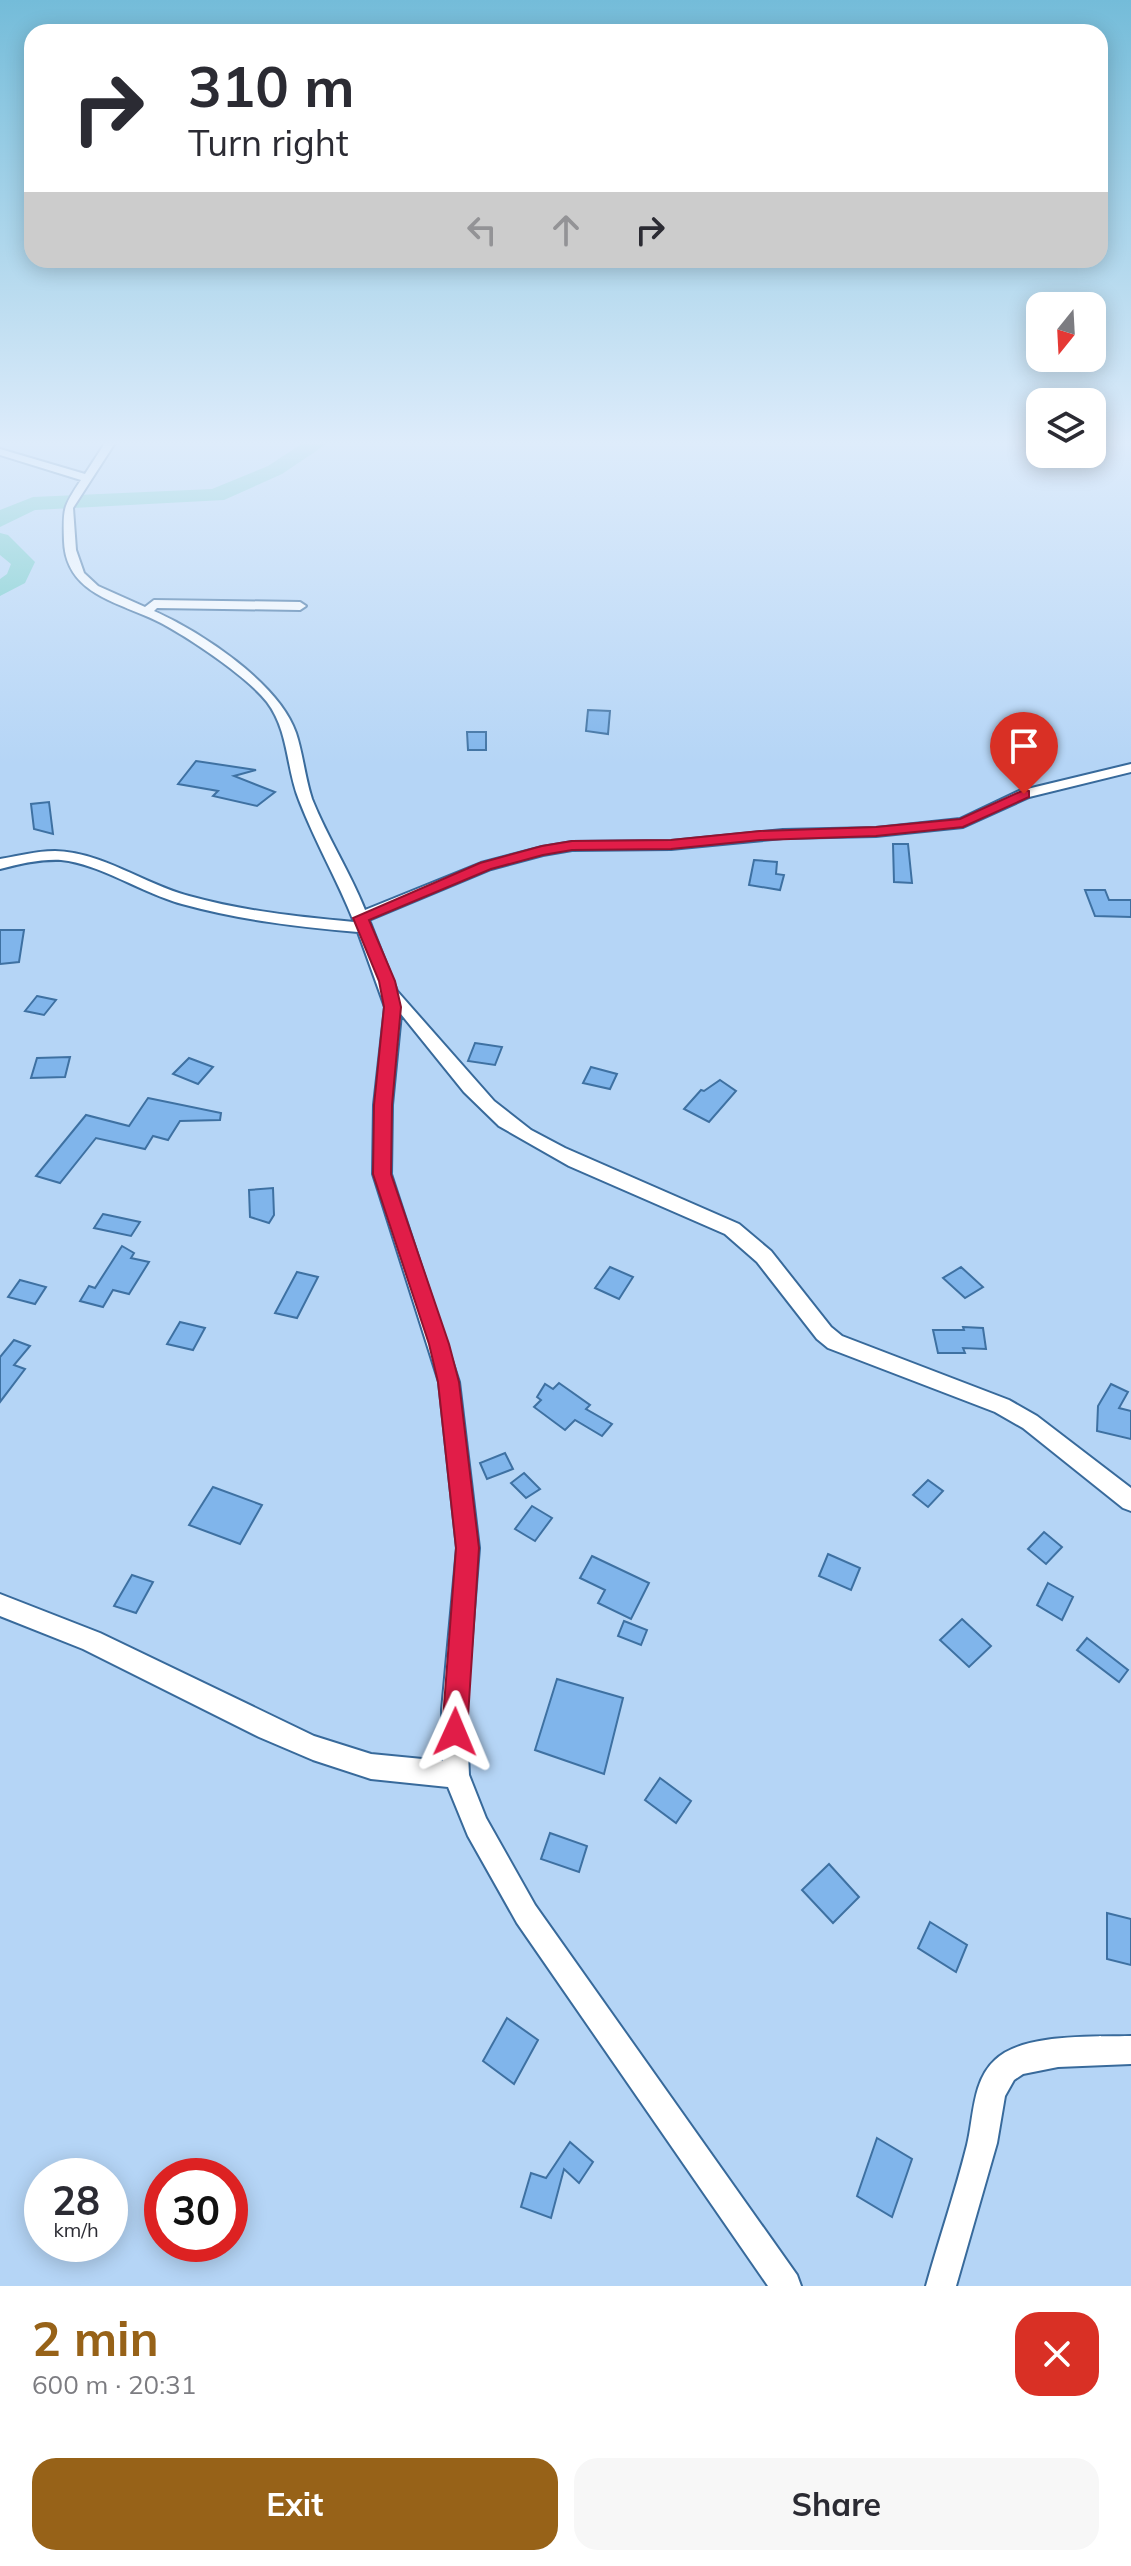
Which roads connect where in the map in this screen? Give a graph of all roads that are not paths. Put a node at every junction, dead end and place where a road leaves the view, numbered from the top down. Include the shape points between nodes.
1 (70, 550) edge
2 (300, 606) dead end
3 (147, 612) junction
4 (1131, 768) edge
5 (0, 864) edge
6 (362, 923) junction
7 (390, 993) junction
8 (1131, 1501) edge
9 (0, 1605) edge
10 (456, 1775) junction
11 (1131, 2050) edge
12 (786, 2286) edge
13 (941, 2286) edge

1 - 3 street via 79,574 94,589
2 - 3 street via 154,604
3 - 6 street via 173,624 260,686 275,704 289,731 305,798
4 - 6 street via 1024,794 963,823 542,851 486,866
5 - 6 street via 71,857 162,894 223,909 295,922
6 - 7 street
7 - 8 street via 492,1110 523,1134 715,1219 760,1253 835,1342 1002,1406
7 - 10 street via 382,1174 449,1382 468,1548 454,1710
9 - 10 street via 68,1630 273,1729 361,1764
10 - 12 street via 477,1827 526,1914
11 - 13 street via 1058,2053 1018,2061 1004,2070 991,2091 982,2143

